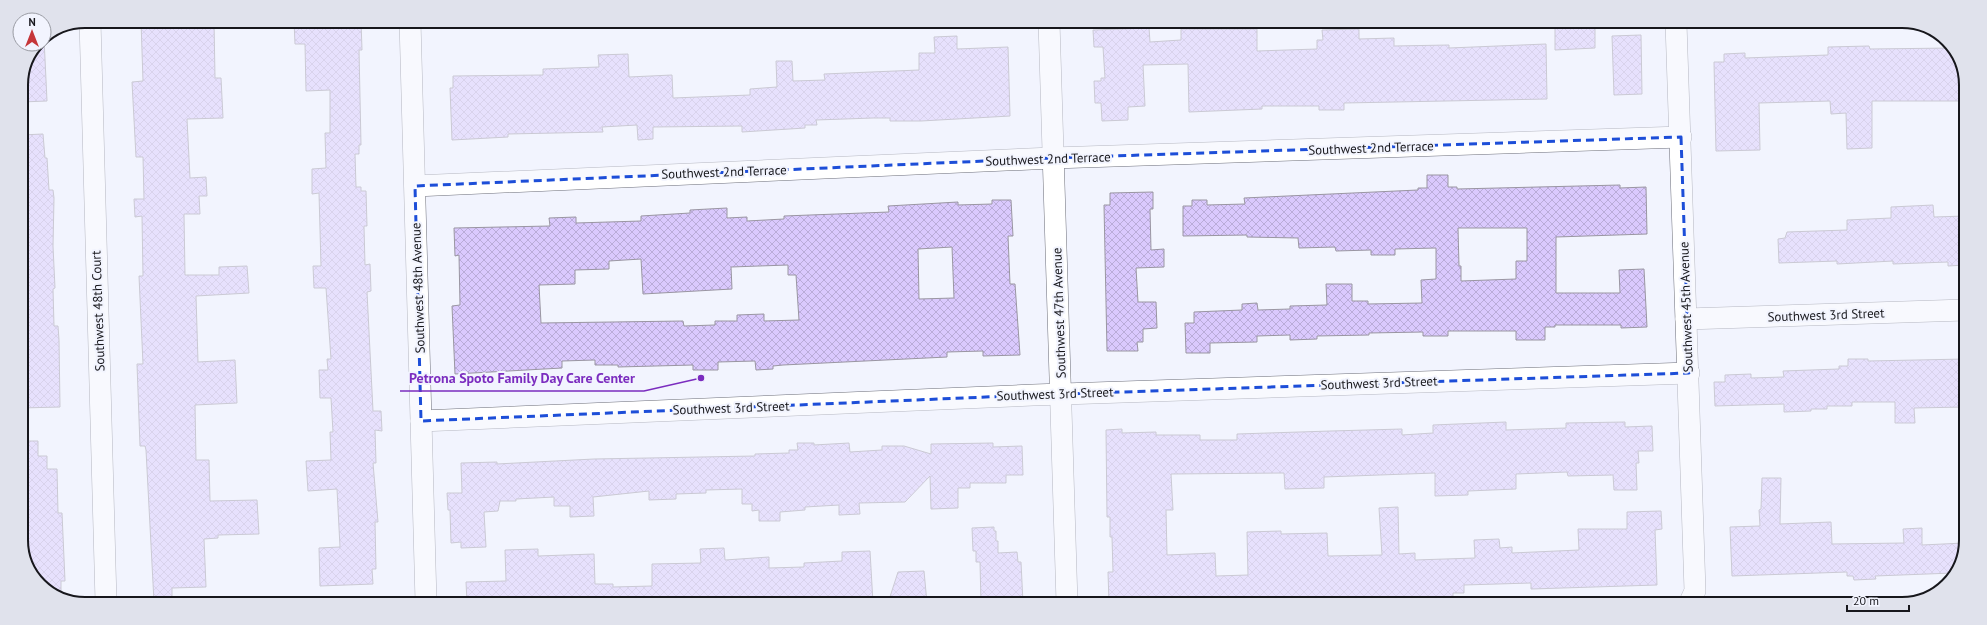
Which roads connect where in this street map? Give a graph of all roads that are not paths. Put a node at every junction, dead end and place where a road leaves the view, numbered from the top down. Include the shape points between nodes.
1 (90, 28) edge
2 (410, 28) edge
3 (1049, 28) edge
4 (1676, 28) edge
5 (1681, 137) junction
6 (1053, 158) junction
7 (415, 186) junction
8 (1959, 310) edge
9 (1686, 319) junction
10 (1689, 373) junction
11 (1062, 394) junction
12 (421, 421) junction
13 (106, 597) edge
14 (426, 597) edge
15 (1067, 597) edge
16 (1695, 597) edge

1 - 13 street, Southwest 48th Court
2 - 7 street, Southwest 48th Avenue
3 - 6 street, Southwest 47th Avenue
4 - 5 street, Southwest 45th Avenue
5 - 6 street, Southwest 2nd Terrace
5 - 9 street, Southwest 45th Avenue
6 - 7 street, Southwest 2nd Terrace
6 - 11 street, Southwest 47th Avenue
7 - 12 street, Southwest 48th Avenue
8 - 9 street, Southwest 3rd Street
9 - 10 street, Southwest 45th Avenue
10 - 11 street, Southwest 3rd Street
10 - 16 street, Southwest 45th Avenue
11 - 12 street, Southwest 3rd Street
11 - 15 street, Southwest 47th Avenue
12 - 14 street, Southwest 48th Avenue

